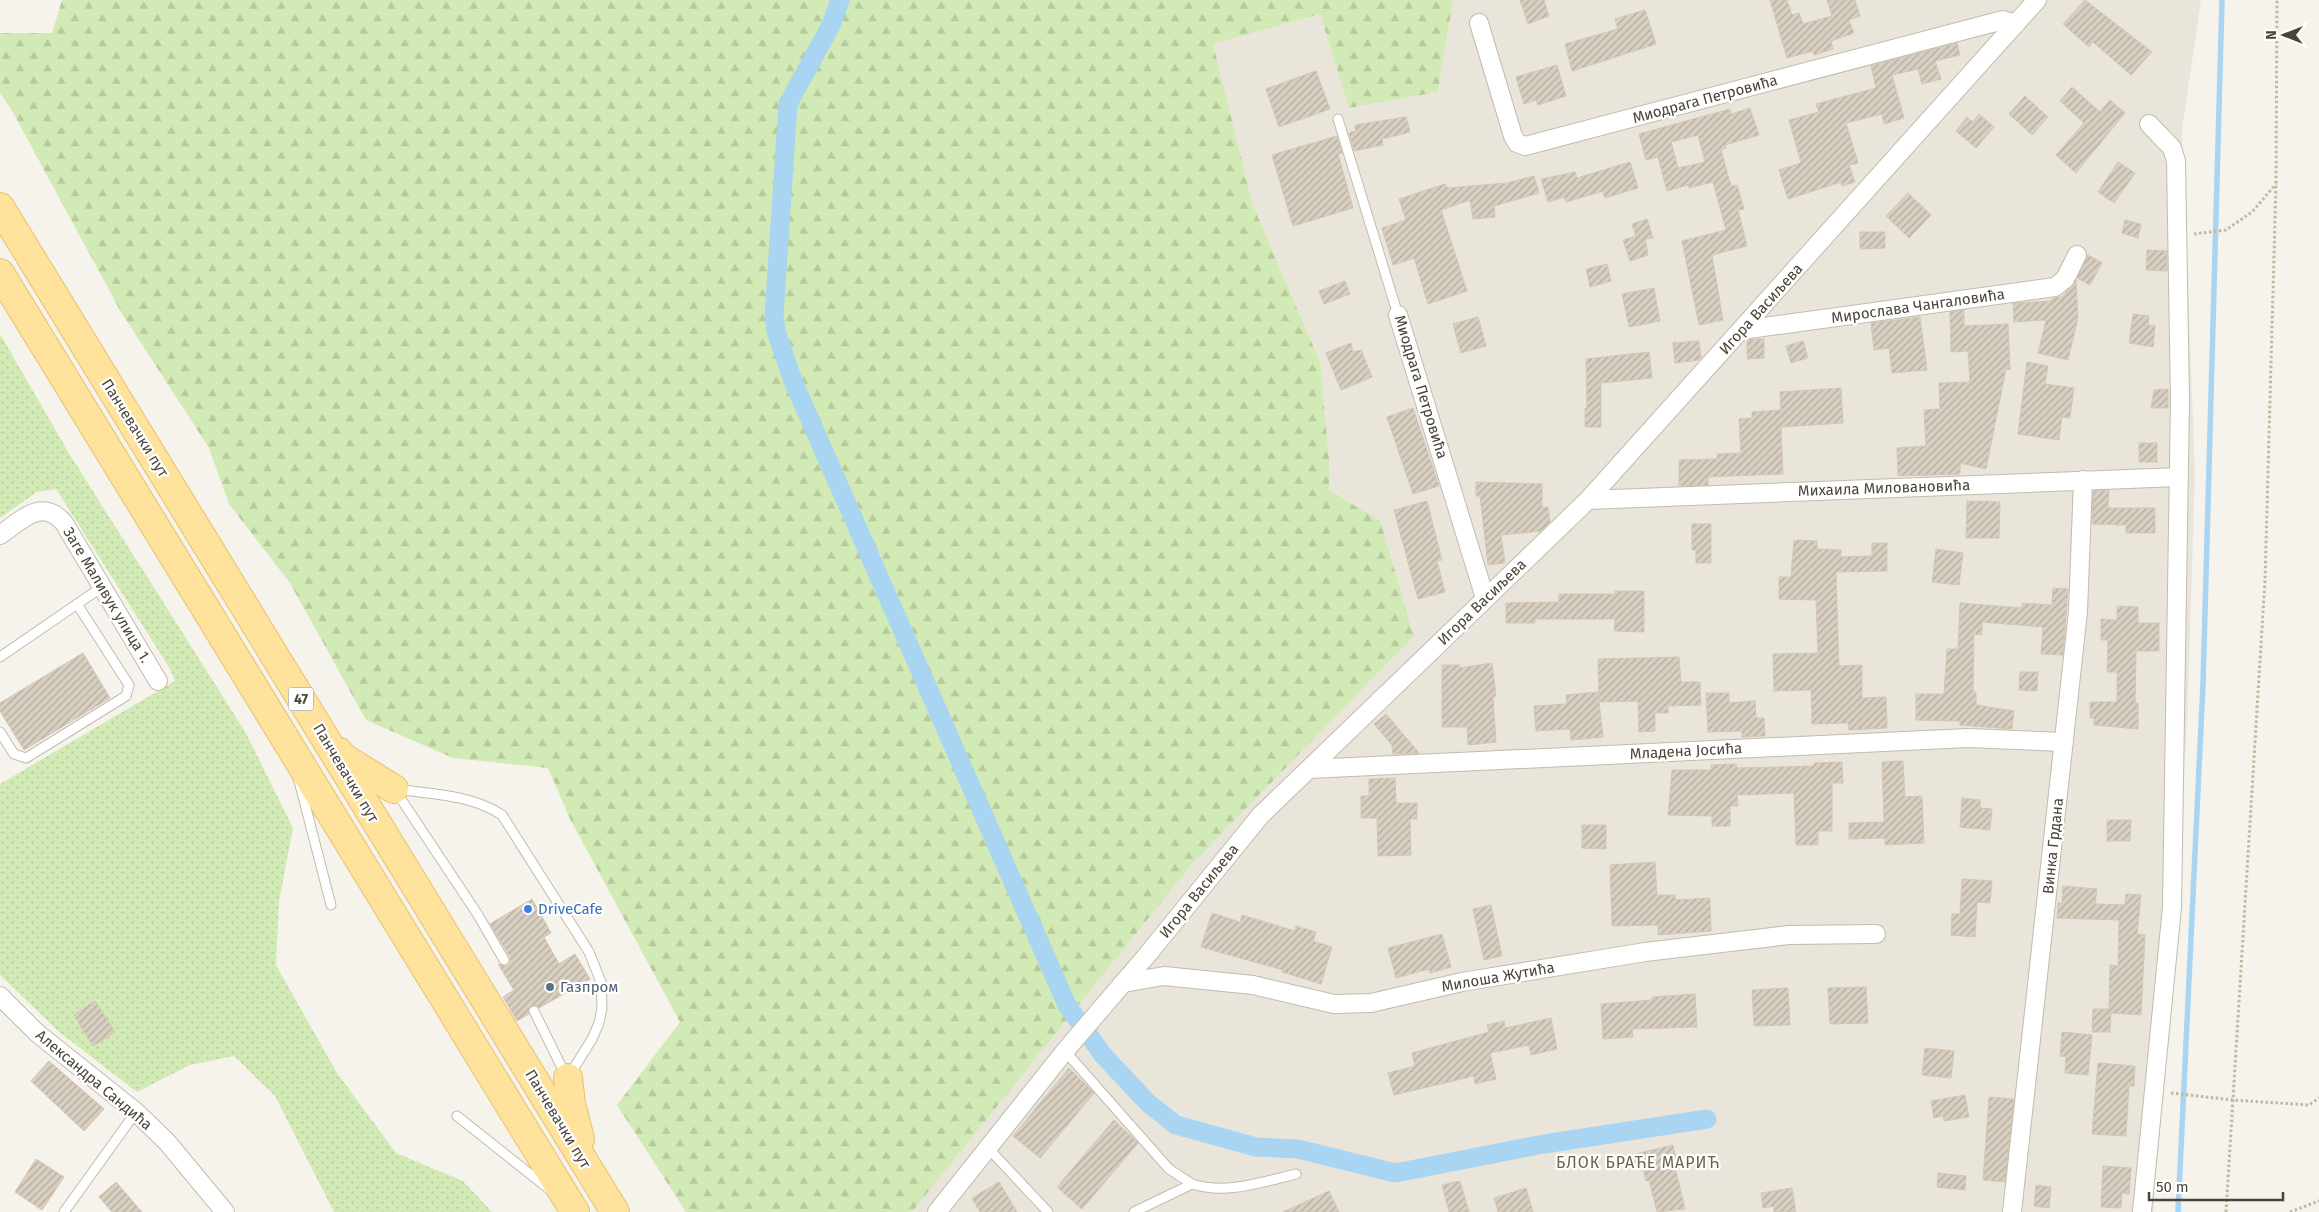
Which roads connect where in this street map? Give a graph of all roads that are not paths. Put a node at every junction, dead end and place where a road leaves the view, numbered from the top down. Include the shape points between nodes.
1 (2037, 0) edge
2 (1479, 23) dead end
3 (2016, 24) junction
4 (1338, 118) dead end
5 (2149, 124) dead end
6 (0, 207) edge
7 (2077, 255) dead end
8 (0, 273) edge
9 (1398, 315) joint
10 (1742, 330) junction
11 (2179, 477) junction
12 (2083, 480) junction
13 (1588, 500) junction
14 (0, 535) edge
15 (102, 586) junction
16 (1485, 598) junction
17 (78, 604) junction
18 (0, 657) edge
19 (158, 681) dead end
20 (0, 732) edge
21 (323, 736) junction
22 (2064, 742) junction
23 (290, 749) junction
24 (1308, 769) junction
25 (394, 789) junction
26 (331, 905) dead end
27 (1876, 934) dead end
28 (504, 960) dead end
29 (1123, 983) junction
30 (0, 996) edge
31 (534, 1011) dead end
32 (1069, 1047) junction
33 (568, 1078) junction
34 (136, 1112) junction
35 (457, 1116) dead end
36 (988, 1148) junction
37 (1296, 1174) dead end
38 (1192, 1184) junction
39 (608, 1202) edge
40 (573, 1210) edge
41 (64, 1212) edge
42 (225, 1212) edge
43 (937, 1212) edge
44 (1048, 1212) edge
45 (1134, 1212) edge
46 (2012, 1212) edge
47 (2142, 1212) edge

1 - 3 street, Игора Васиљева
2 - 3 street, Миодрага Петровића via 1513,136 1524,146 2002,20
3 - 10 street, Игора Васиљева
4 - 9 lane, Миодрага Петровића
5 - 11 street via 2172,148 2176,161
6 - 21 main road, Панчевачки пут / 47
7 - 10 street, Мирослава Чангаловића via 2065,278 2055,286
8 - 23 main road, 47
9 - 16 street, Миодрага Петровића
10 - 13 street, Игора Васиљева
11 - 12 street, Михаила Миловановића
11 - 47 street via 2172,907
12 - 13 street, Михаила Миловановића
12 - 22 street, Винка Грдана via 2078,612
13 - 16 street, Игора Васиљева
14 - 15 street, Заге Маливук улица 1. via 39,511 56,513
15 - 17 lane
15 - 19 street, Заге Маливук улица 1.
16 - 24 street, Игора Васиљева
17 - 18 lane
17 - 20 lane via 128,685 126,696 26,758 14,754
21 - 25 main road via 344,758
21 - 39 main road, Панчевачки пут / 47
22 - 24 street, Младена Јосића via 1968,738
22 - 46 street, Винка Грдана
23 - 26 lane
23 - 40 main road, 47
24 - 29 street, Игора Васиљева via 1260,816
25 - 28 lane
25 - 33 lane via 460,798 488,805 502,815 589,952 602,982 602,1008 592,1039
27 - 29 street, Милоша Жутића via 1789,935 1645,952 1462,982 1371,1003 1334,1004 1253,985 1164,976
29 - 32 street, Игора Васиљева
30 - 34 street, Александра Сандића via 37,1034
31 - 33 lane
32 - 36 street, Игора Васиљева
32 - 38 lane via 1169,1169
33 - 39 main road via 579,1135
34 - 41 lane
34 - 42 street, Александра Сандића via 167,1142
35 - 40 lane
36 - 43 street, Игора Васиљева
36 - 44 lane
37 - 38 lane via 1219,1189
38 - 45 lane

